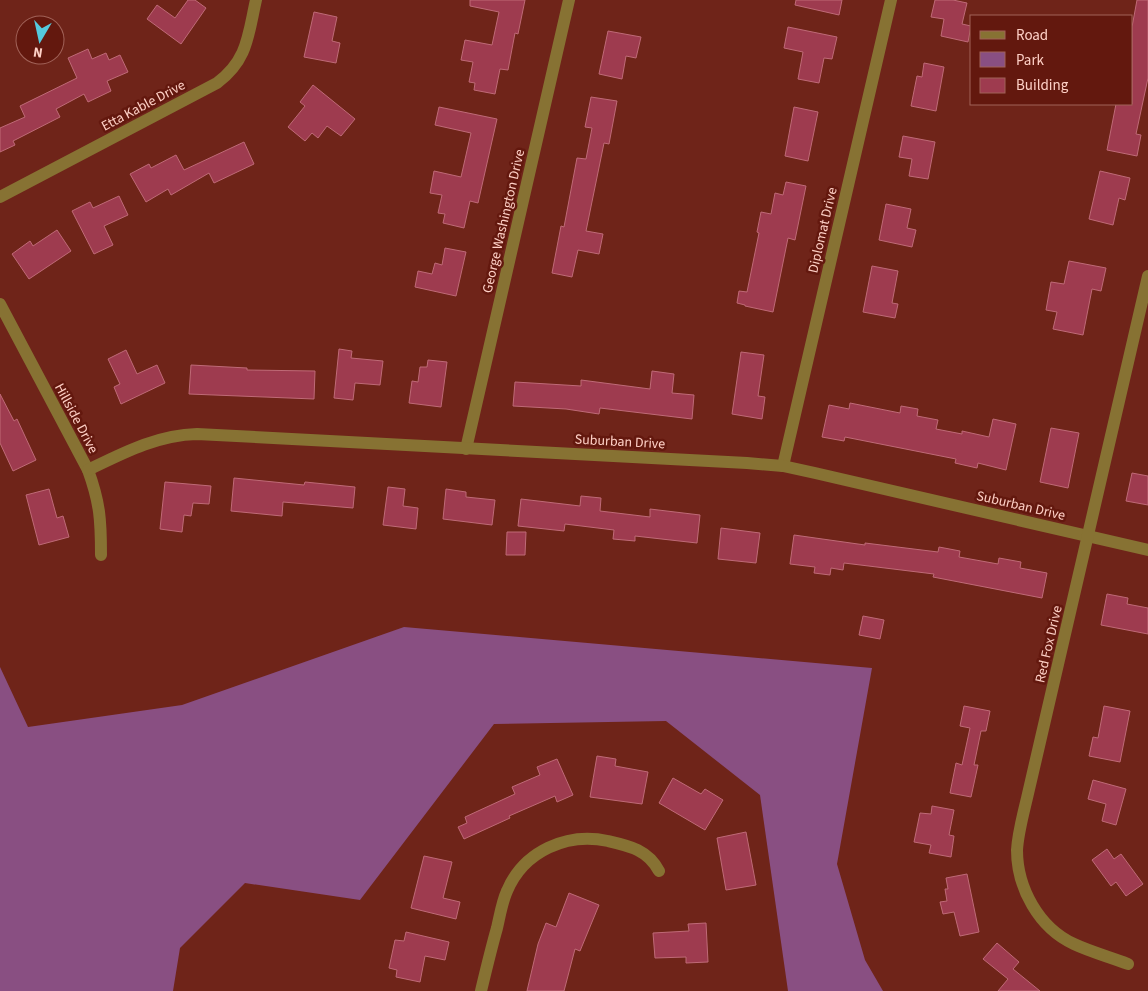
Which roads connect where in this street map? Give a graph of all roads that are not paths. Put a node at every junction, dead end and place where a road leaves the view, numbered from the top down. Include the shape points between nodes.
1 (256, 0) edge
2 (569, 0) edge
3 (891, 0) edge
4 (0, 198) edge
5 (1148, 276) edge
6 (0, 304) edge
7 (466, 449) junction
8 (783, 466) junction
9 (88, 470) junction
10 (1088, 536) junction
11 (1148, 550) edge
12 (101, 555) dead end
13 (659, 871) dead end
14 (1128, 964) dead end
15 (481, 991) edge

1 - 4 street, Etta Kable Drive via 243,54 229,74
2 - 7 street, George Washington Drive
3 - 8 street, Diplomat Drive
5 - 10 street, Red Fox Drive
6 - 9 street, Hillside Drive
7 - 8 street, Suburban Drive
7 - 9 street, Suburban Drive via 186,434 135,447
8 - 10 street, Suburban Drive
9 - 12 street, Hillside Drive via 100,512
10 - 11 street, Suburban Drive
10 - 14 street, Red Fox Drive via 1022,824 1018,847 1019,871 1032,905 1062,938
13 - 15 street via 651,858 638,850 598,839 578,838 561,842 534,855 516,874 507,890

